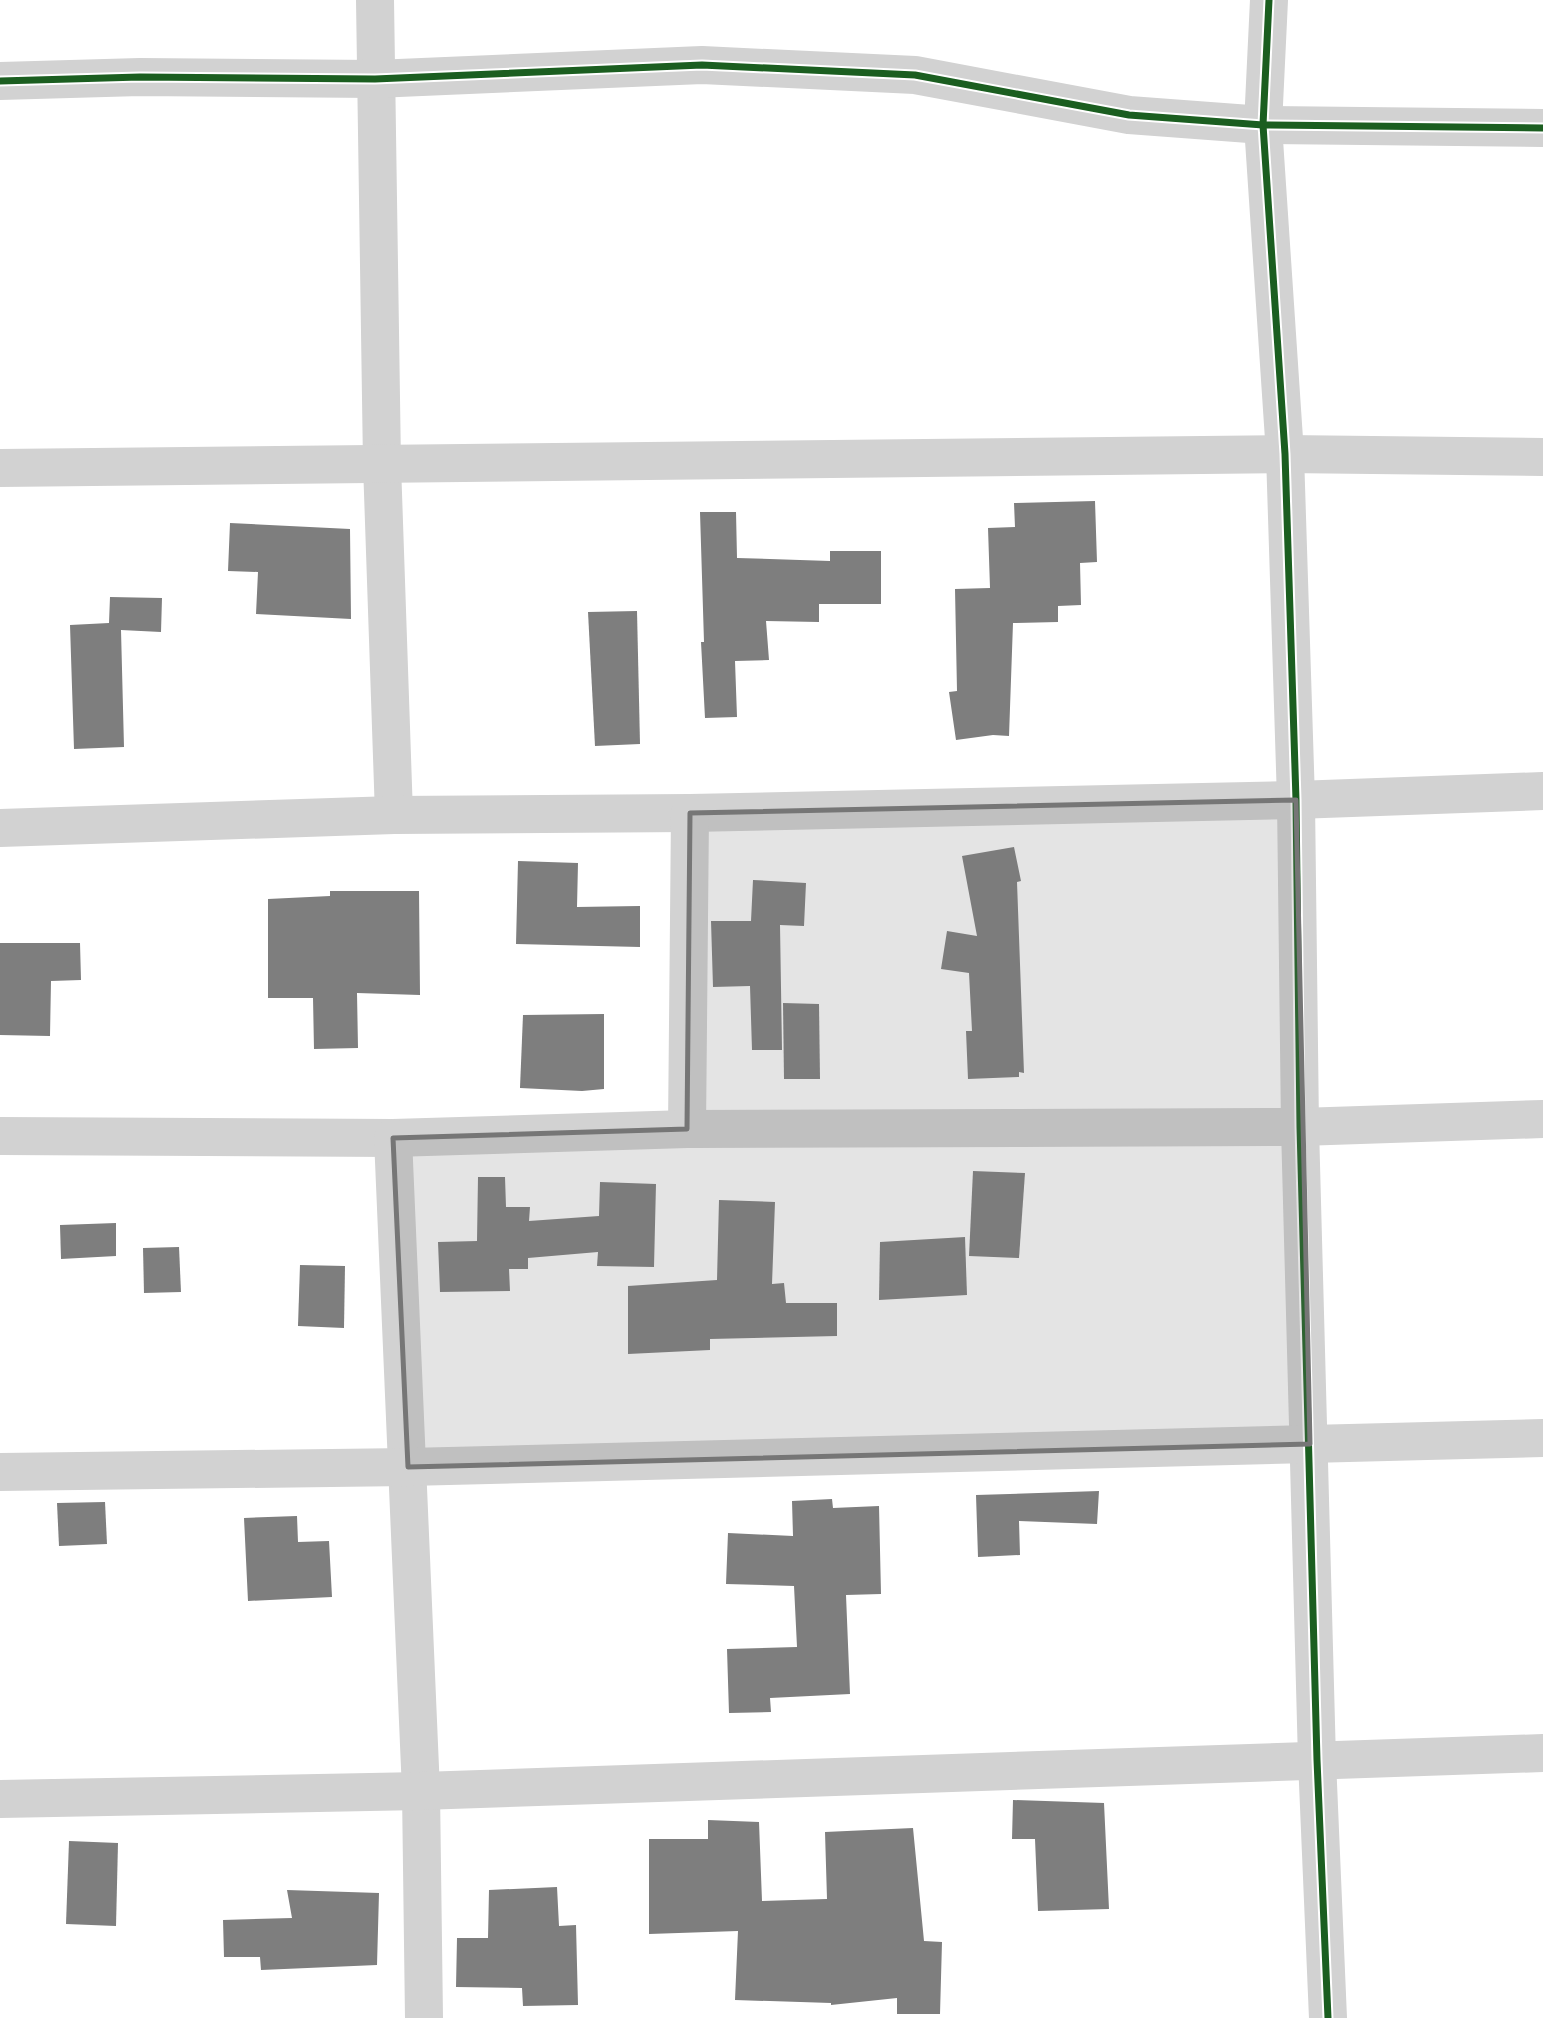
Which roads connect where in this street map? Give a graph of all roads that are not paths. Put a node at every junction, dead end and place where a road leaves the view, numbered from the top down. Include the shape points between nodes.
1 (375, 0) edge
2 (1269, 0) edge
3 (375, 79) junction
4 (0, 81) edge
5 (1264, 125) junction
6 (1543, 128) edge
7 (1285, 454) junction
8 (1543, 457) edge
9 (382, 464) junction
10 (0, 468) edge
11 (1543, 792) edge
12 (1296, 800) junction
13 (690, 813) junction
14 (394, 815) junction
15 (0, 828) edge
16 (1543, 1119) edge
17 (1300, 1127) junction
18 (687, 1129) junction
19 (0, 1136) edge
20 (393, 1138) junction
21 (1543, 1438) edge
22 (1310, 1444) junction
23 (408, 1467) junction
24 (0, 1472) edge
25 (1543, 1753) edge
26 (1317, 1760) junction
27 (421, 1791) junction
28 (0, 1799) edge
29 (424, 2018) edge
30 (1328, 2018) edge

1 - 3 street
2 - 5 street
3 - 4 street
3 - 5 street via 702,65 915,75 1129,115
3 - 9 street
5 - 6 street
5 - 7 street
7 - 8 street
7 - 9 street
7 - 12 street
9 - 10 street
9 - 14 street
11 - 12 street
12 - 13 street
12 - 17 street
13 - 14 street
13 - 18 street
14 - 15 street
16 - 17 street
17 - 18 street
17 - 22 street
18 - 20 street
19 - 20 street
20 - 23 street
21 - 22 street
22 - 23 street
22 - 26 street
23 - 24 street
23 - 27 street
25 - 26 street
26 - 27 street
26 - 30 street
27 - 28 street
27 - 29 street

